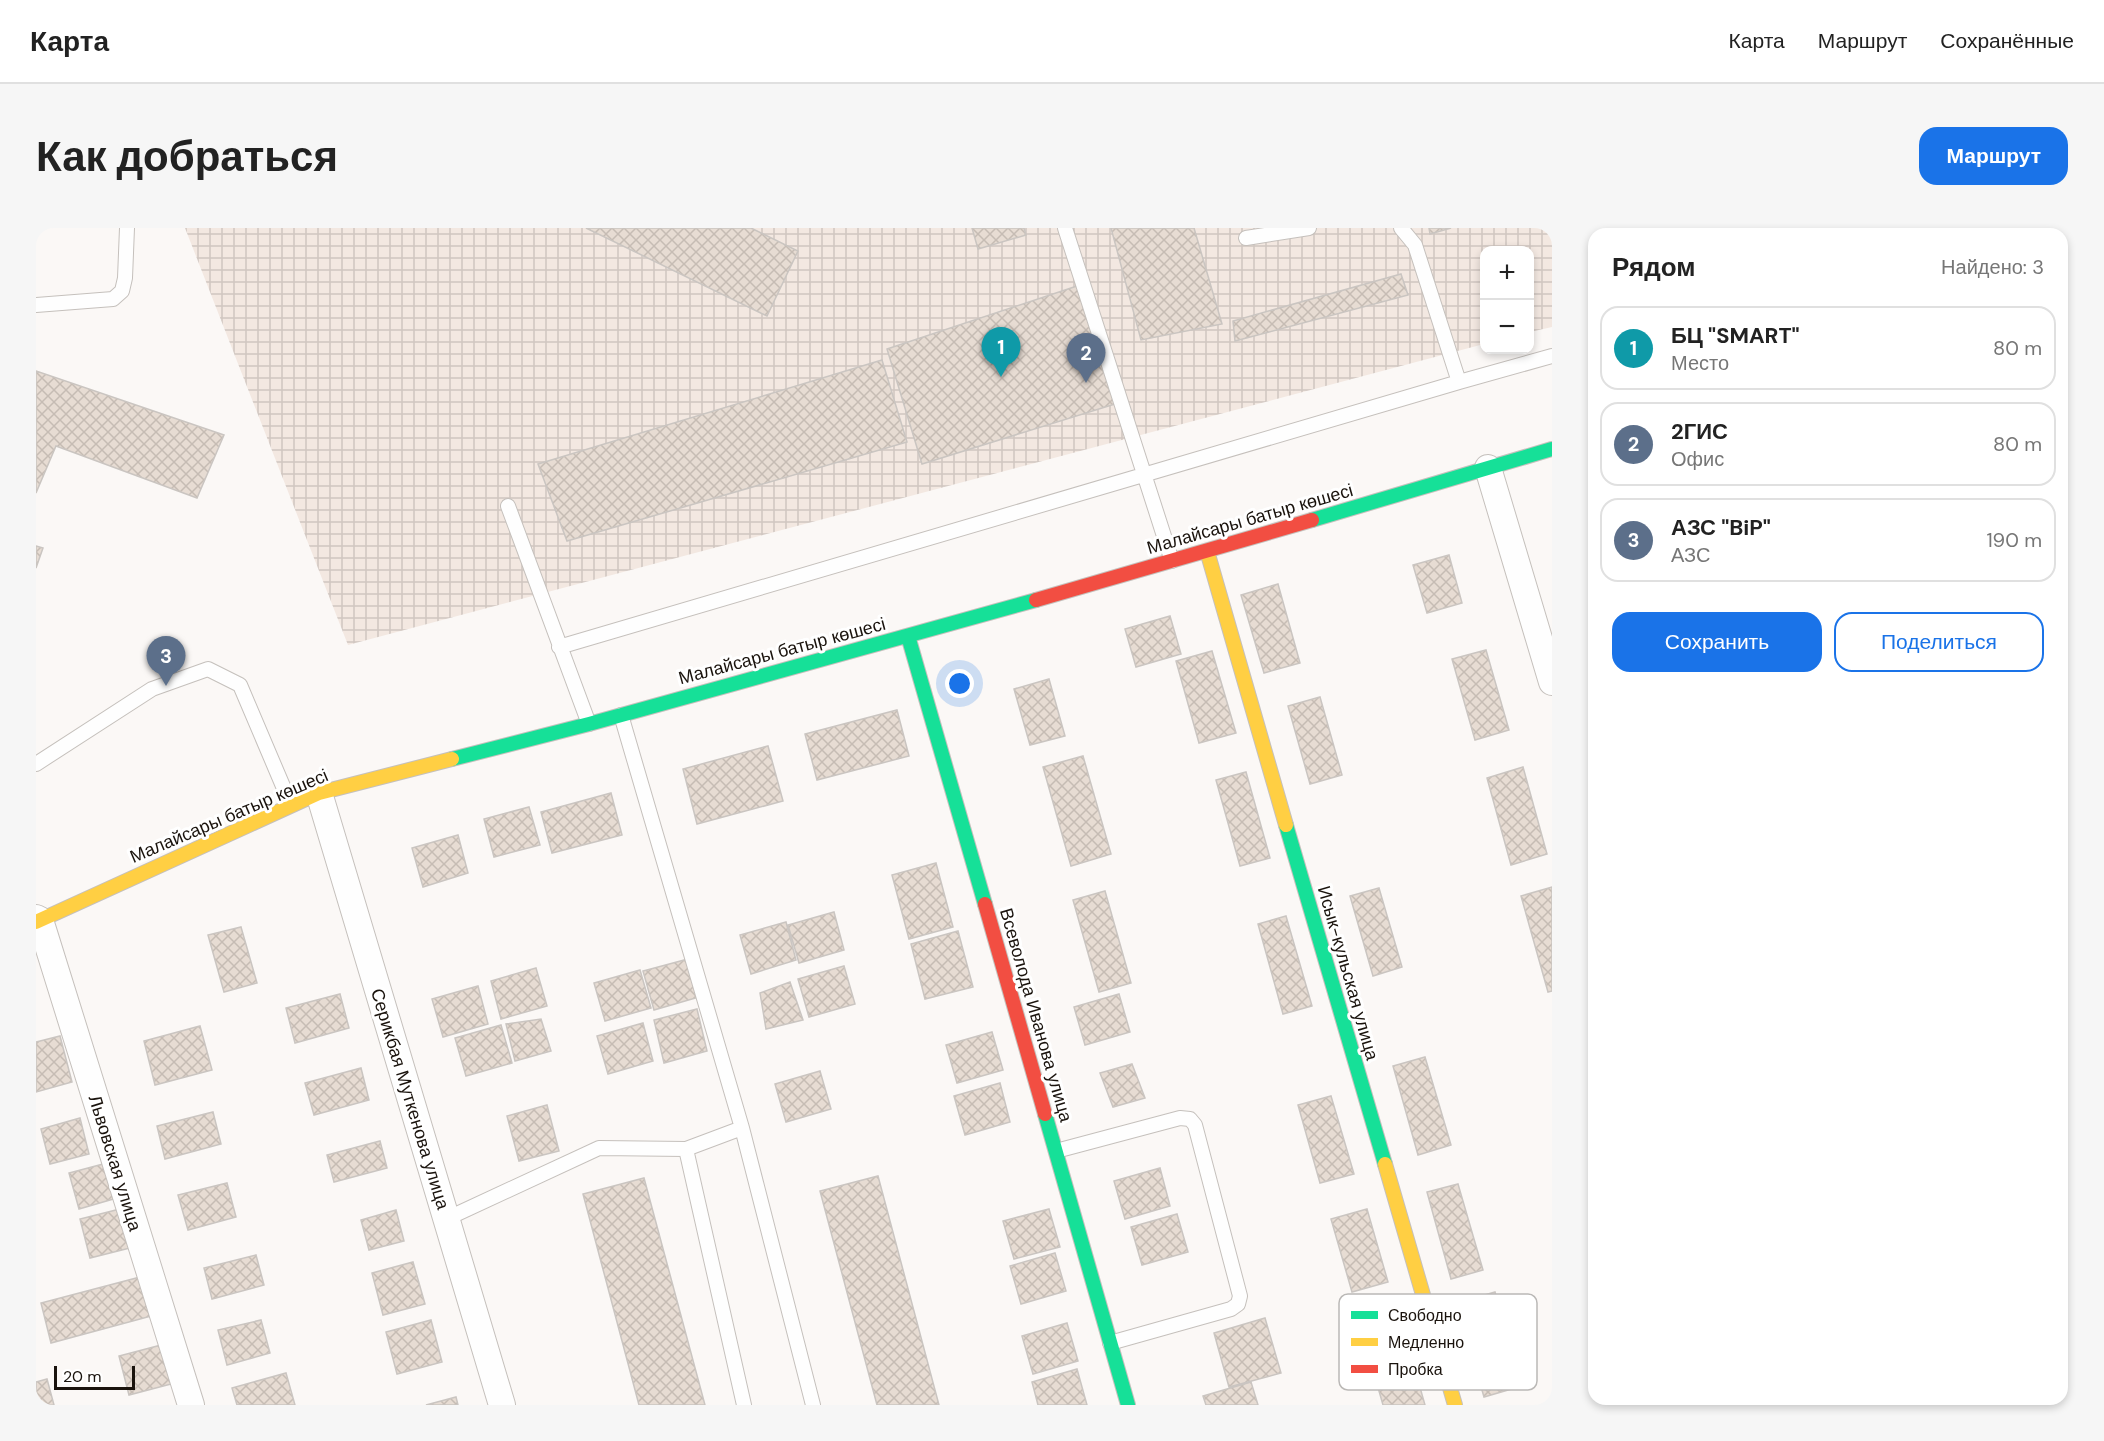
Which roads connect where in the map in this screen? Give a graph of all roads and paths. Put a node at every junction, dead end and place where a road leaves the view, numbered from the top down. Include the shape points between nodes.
1 (127, 228) edge
2 (1065, 228) edge
3 (1309, 228) edge
4 (1401, 228) edge
5 (1246, 238) dead end
6 (36, 305) edge
7 (1552, 356) edge
8 (1459, 382) junction
9 (1552, 449) edge
10 (1488, 468) junction
11 (1145, 475) junction
12 (508, 506) dead end
13 (1207, 551) junction
14 (1172, 561) junction
15 (908, 636) junction
16 (559, 647) junction
17 (1552, 682) edge
18 (621, 715) junction
19 (589, 724) junction
20 (36, 764) edge
21 (318, 793) junction
22 (291, 805) junction
23 (37, 920) edge
24 (742, 1128) junction
25 (686, 1149) junction
26 (1056, 1151) junction
27 (446, 1219) junction
28 (1423, 1294) edge
29 (1110, 1343) junction
30 (1451, 1390) edge
31 (191, 1405) edge
32 (502, 1405) edge
33 (744, 1405) edge
34 (813, 1405) edge
35 (1128, 1405) edge
36 (1455, 1405) edge

1 - 6 lane via 122,291 112,299
2 - 11 lane
3 - 5 lane
4 - 8 lane via 1415,245
7 - 8 lane
8 - 11 lane
9 - 10 street, Малайсары батыр көшесі
10 - 13 street, Малайсары батыр көшесі
10 - 17 street
11 - 14 lane
11 - 16 lane
12 - 16 lane
13 - 14 street, Малайсары батыр көшесі
13 - 28 street, Исык-кульская улица
14 - 15 street, Малайсары батыр көшесі
15 - 18 street, Малайсары батыр көшесі
15 - 26 street, Всеволода Иванова улица
16 - 19 lane
18 - 19 street, Малайсары батыр көшесі
18 - 24 lane
19 - 21 street, Малайсары батыр көшесі
20 - 22 lane via 152,689 208,669 240,685
21 - 22 street, Малайсары батыр көшесі
21 - 27 street, Серикбая Муткенова улица
22 - 23 street, Малайсары батыр көшесі
23 - 31 street, Львовская улица
24 - 25 lane
24 - 34 lane
25 - 27 lane via 599,1148
25 - 33 lane
26 - 29 street, Всеволода Иванова улица
26 - 29 lane via 1180,1118 1190,1119 1195,1125 1240,1296 1238,1304
27 - 32 street, Серикбая Муткенова улица
29 - 35 street, Всеволода Иванова улица
30 - 36 street, Исык-кульская улица

